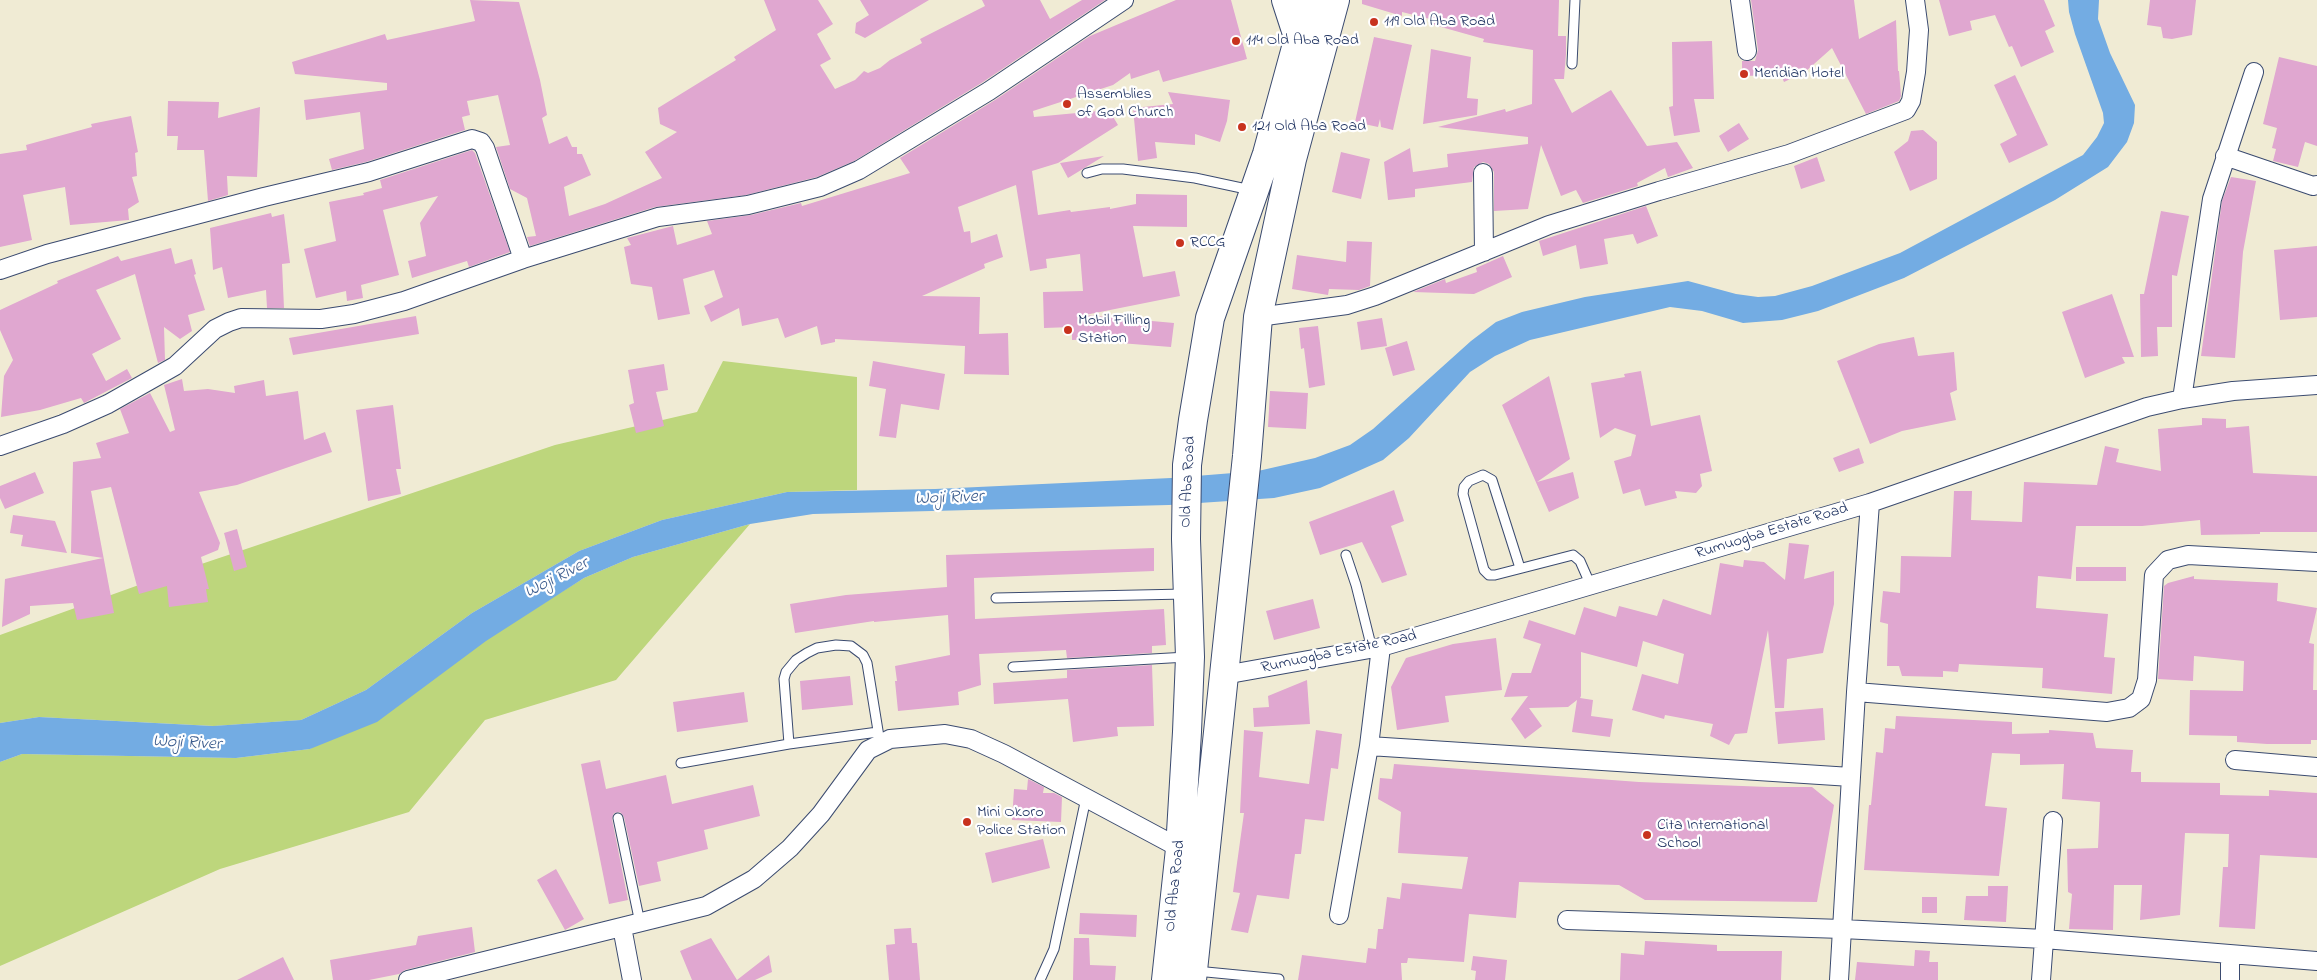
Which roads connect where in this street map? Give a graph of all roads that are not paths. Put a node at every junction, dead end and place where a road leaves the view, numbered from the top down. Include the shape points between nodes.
1 (1124, 0) edge
2 (1286, 0) edge
3 (1309, 0) edge
4 (1335, 0) edge
5 (1575, 0) edge
6 (1740, 0) edge
7 (1915, 0) edge
8 (1299, 40) junction
9 (1747, 51) dead end
10 (1572, 64) dead end
11 (2254, 72) dead end
12 (2225, 156) junction
13 (1483, 172) dead end
14 (1087, 173) dead end
15 (2317, 185) edge
16 (1254, 190) junction
17 (1484, 252) junction
18 (523, 259) junction
19 (0, 270) edge
20 (1258, 317) junction
21 (2317, 385) edge
22 (2182, 399) junction
23 (0, 446) edge
24 (1870, 503) junction
25 (1346, 554) dead end
26 (2317, 562) edge
27 (1520, 568) junction
28 (1591, 586) junction
29 (1188, 594) junction
30 (996, 598) dead end
31 (1377, 648) junction
32 (1190, 657) junction
33 (1013, 667) dead end
34 (1224, 675) junction
35 (1856, 692) junction
36 (879, 737) junction
37 (789, 744) junction
38 (1369, 746) junction
39 (2235, 760) dead end
40 (681, 763) dead end
41 (2317, 767) edge
42 (1851, 777) junction
43 (1086, 798) junction
44 (618, 818) dead end
45 (2053, 821) dead end
46 (1180, 849) junction
47 (1205, 860) junction
48 (1339, 915) dead end
49 (1567, 920) dead end
50 (640, 923) junction
51 (622, 927) junction
52 (1842, 929) junction
53 (2044, 939) junction
54 (2230, 955) junction
55 (2317, 961) edge
56 (1192, 975) edge
57 (1244, 978) edge
58 (1279, 979) edge
59 (408, 980) edge
60 (632, 980) edge
61 (1040, 980) edge
62 (1166, 980) edge
63 (1839, 980) edge
64 (2041, 980) edge
65 (2230, 980) edge

1 - 18 street via 989,91 859,170 782,197 658,217
2 - 8 main road
3 - 8 main road, Old Aba Road
4 - 20 main road, Old Aba Road via 1292,160
5 - 10 lane
6 - 9 street
7 - 17 street via 1919,30 1916,72 1911,101 1906,110 1789,154 1548,226
8 - 16 main road, Old Aba Road
11 - 12 street
12 - 15 street
12 - 22 street via 2212,199
13 - 17 street
14 - 16 lane via 1122,169 1195,178
16 - 29 main road, Old Aba Road via 1210,318 1187,465
17 - 20 street via 1347,305
18 - 19 street via 486,148 472,139 369,172 47,254
18 - 23 street via 404,301 354,314 321,319 241,318 229,322 215,329 176,366 108,404 64,424
20 - 34 main road, Old Aba Road
21 - 22 street, Rumuogba Estate Road via 2234,391
22 - 24 street, Rumuogba Estate Road via 2147,407
24 - 28 street, Rumuogba Estate Road
24 - 35 street
25 - 31 lane
26 - 35 street via 2188,555 2168,560 2154,575 2147,680 2142,699 2129,708 2107,712
27 - 27 lane via 1496,575 1489,575 1484,570 1462,494 1469,481 1483,475 1492,480
27 - 28 lane via 1573,555 1580,560
28 - 31 street, Rumuogba Estate Road
29 - 30 lane
29 - 32 main road, Old Aba Road
31 - 34 street, Rumuogba Estate Road
31 - 38 street
32 - 33 lane
32 - 46 main road, Old Aba Road
34 - 47 main road, Old Aba Road
35 - 42 street
36 - 37 lane
36 - 37 lane via 867,663 863,655 851,646 836,645 807,653 786,672
36 - 43 street via 945,734 971,740
36 - 50 street via 821,814 790,848 754,879 706,906
37 - 40 lane
38 - 42 street
38 - 48 street
39 - 41 street
42 - 52 street
43 - 46 street
43 - 61 lane via 1054,949
44 - 50 lane
45 - 53 street
46 - 47 street
46 - 62 main road, Old Aba Road
47 - 56 main road, Old Aba Road
49 - 52 street
50 - 51 street
51 - 59 street
51 - 60 street
52 - 53 street
52 - 63 street
53 - 54 street
53 - 64 street
54 - 55 street
54 - 65 street
56 - 57 lane
57 - 58 lane

